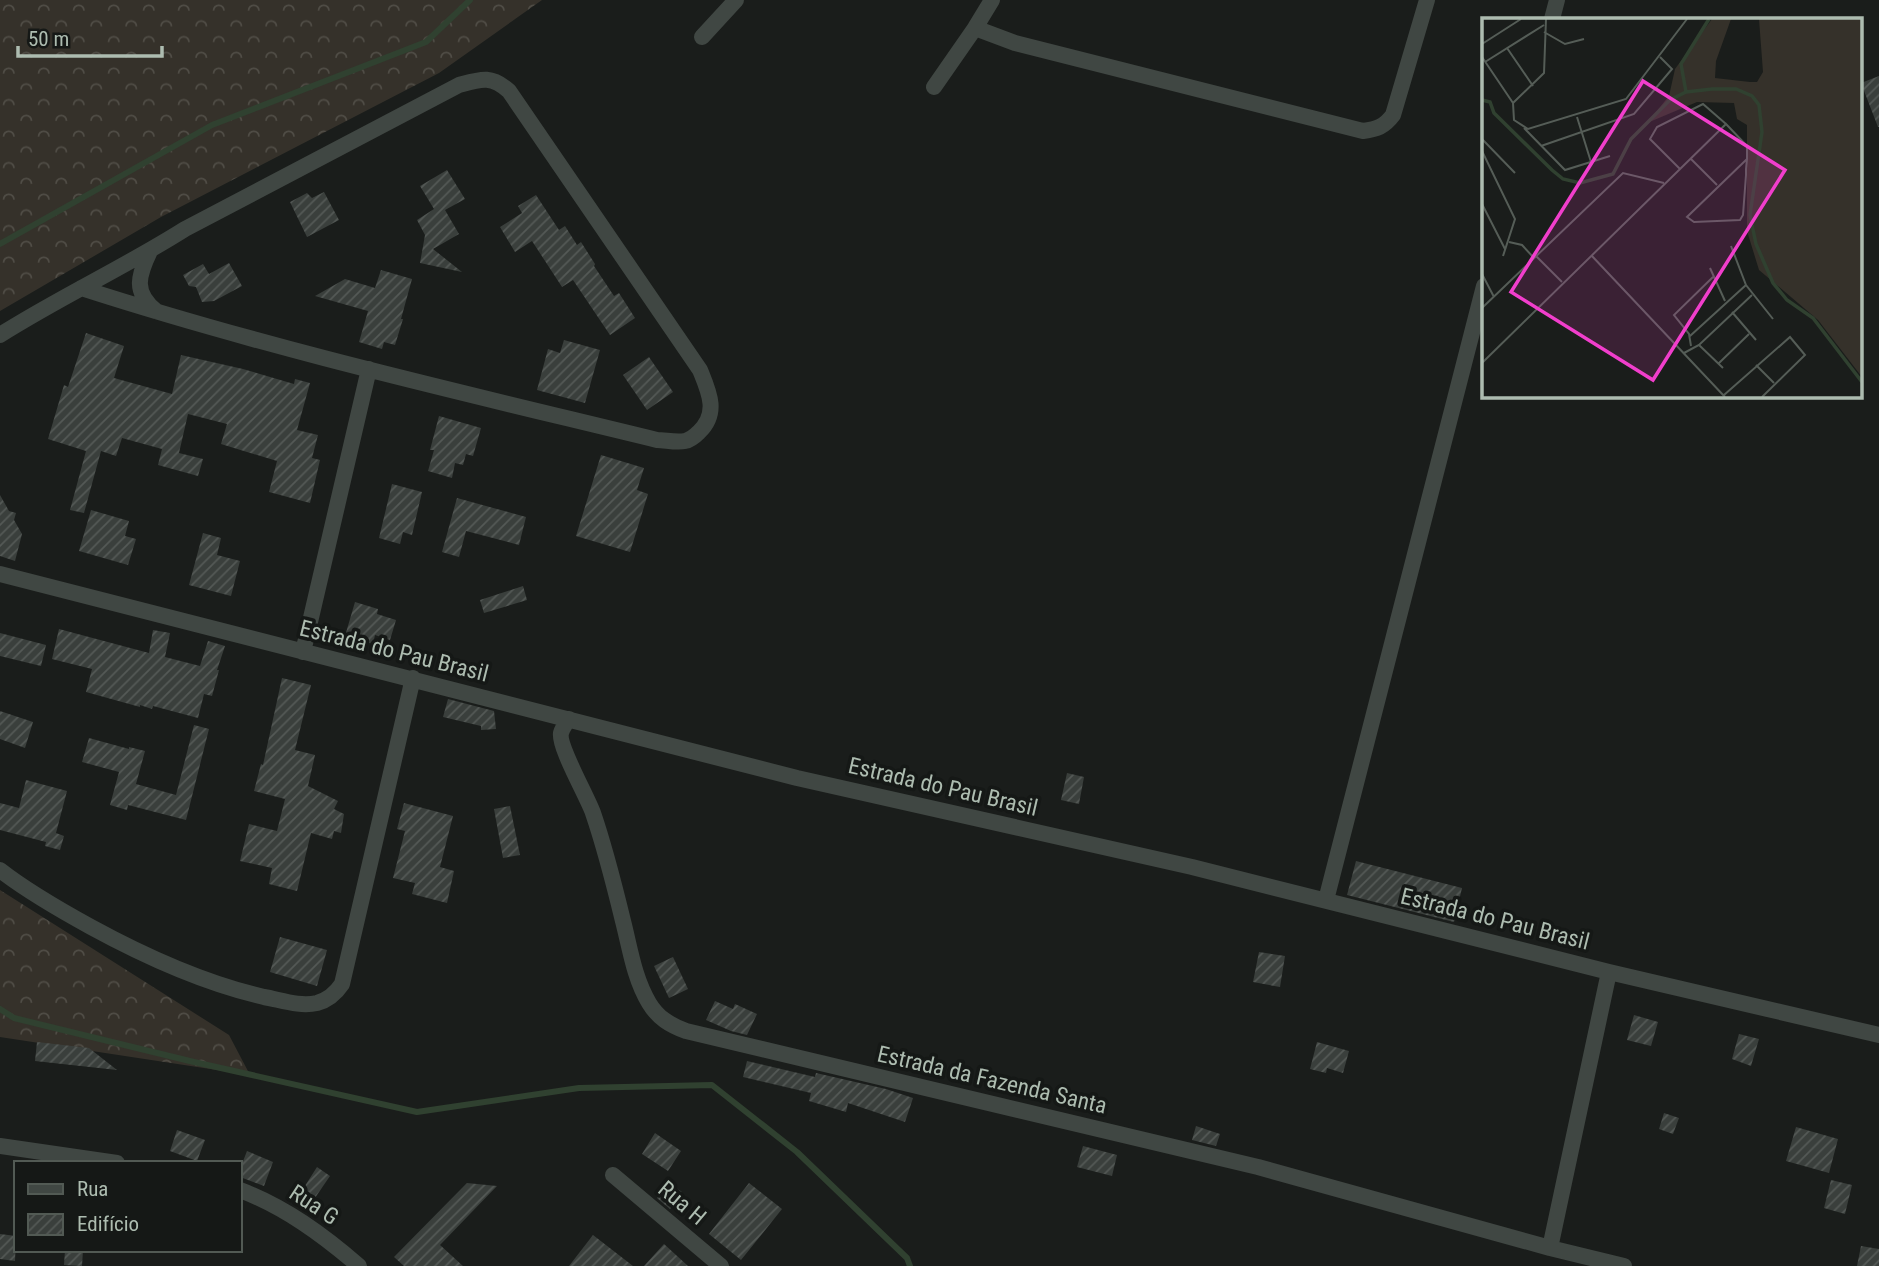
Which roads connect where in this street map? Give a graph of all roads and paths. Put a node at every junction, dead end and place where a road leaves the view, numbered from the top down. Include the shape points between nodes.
1 (736, 0) edge
2 (992, 0) edge
3 (1427, 0) edge
4 (1557, 0) edge
5 (1552, 18) edge
6 (975, 28) junction
7 (702, 37) dead end
8 (934, 87) dead end
9 (150, 251) junction
10 (81, 288) junction
11 (1482, 290) edge
12 (158, 313) junction
13 (0, 335) edge
14 (369, 369) junction
15 (0, 575) edge
16 (303, 652) junction
17 (414, 678) junction
18 (569, 719) junction
19 (0, 870) edge
20 (1326, 900) junction
21 (1609, 972) junction
22 (1879, 1035) edge
23 (0, 1146) edge
24 (103, 1161) edge
25 (613, 1175) dead end
26 (242, 1191) edge
27 (1550, 1248) junction
28 (1568, 1259) edge
29 (359, 1266) edge
30 (721, 1266) edge
31 (1624, 1266) edge

1 - 7 street
2 - 6 street
3 - 6 street via 1393,115 1378,129 1363,131 1015,43
4 - 5 street
6 - 8 street
9 - 10 street
9 - 12 street via 139,285 145,302
9 - 14 street via 459,85 489,79 509,91 700,370 711,411 707,425 695,436 685,441 657,440
10 - 12 street
10 - 13 street
11 - 20 street
12 - 14 street
14 - 16 street
15 - 16 street, Estrada do Pau Brasil
16 - 17 street, Estrada do Pau Brasil
17 - 18 street, Estrada do Pau Brasil
17 - 19 street via 342,984 323,1001 289,1002 191,975 67,914
18 - 20 street, Estrada do Pau Brasil via 797,778
18 - 27 street, Estrada da Fazenda Santa via 561,740 608,859 638,982 649,1004 669,1025 1258,1167
20 - 21 street, Estrada do Pau Brasil
21 - 22 street, Estrada do Pau Brasil
21 - 27 street
23 - 24 street
25 - 30 street, Rua H
26 - 29 street, Rua G via 292,1214
27 - 28 street, Estrada da Fazenda Santa
28 - 31 street, Estrada da Fazenda Santa

